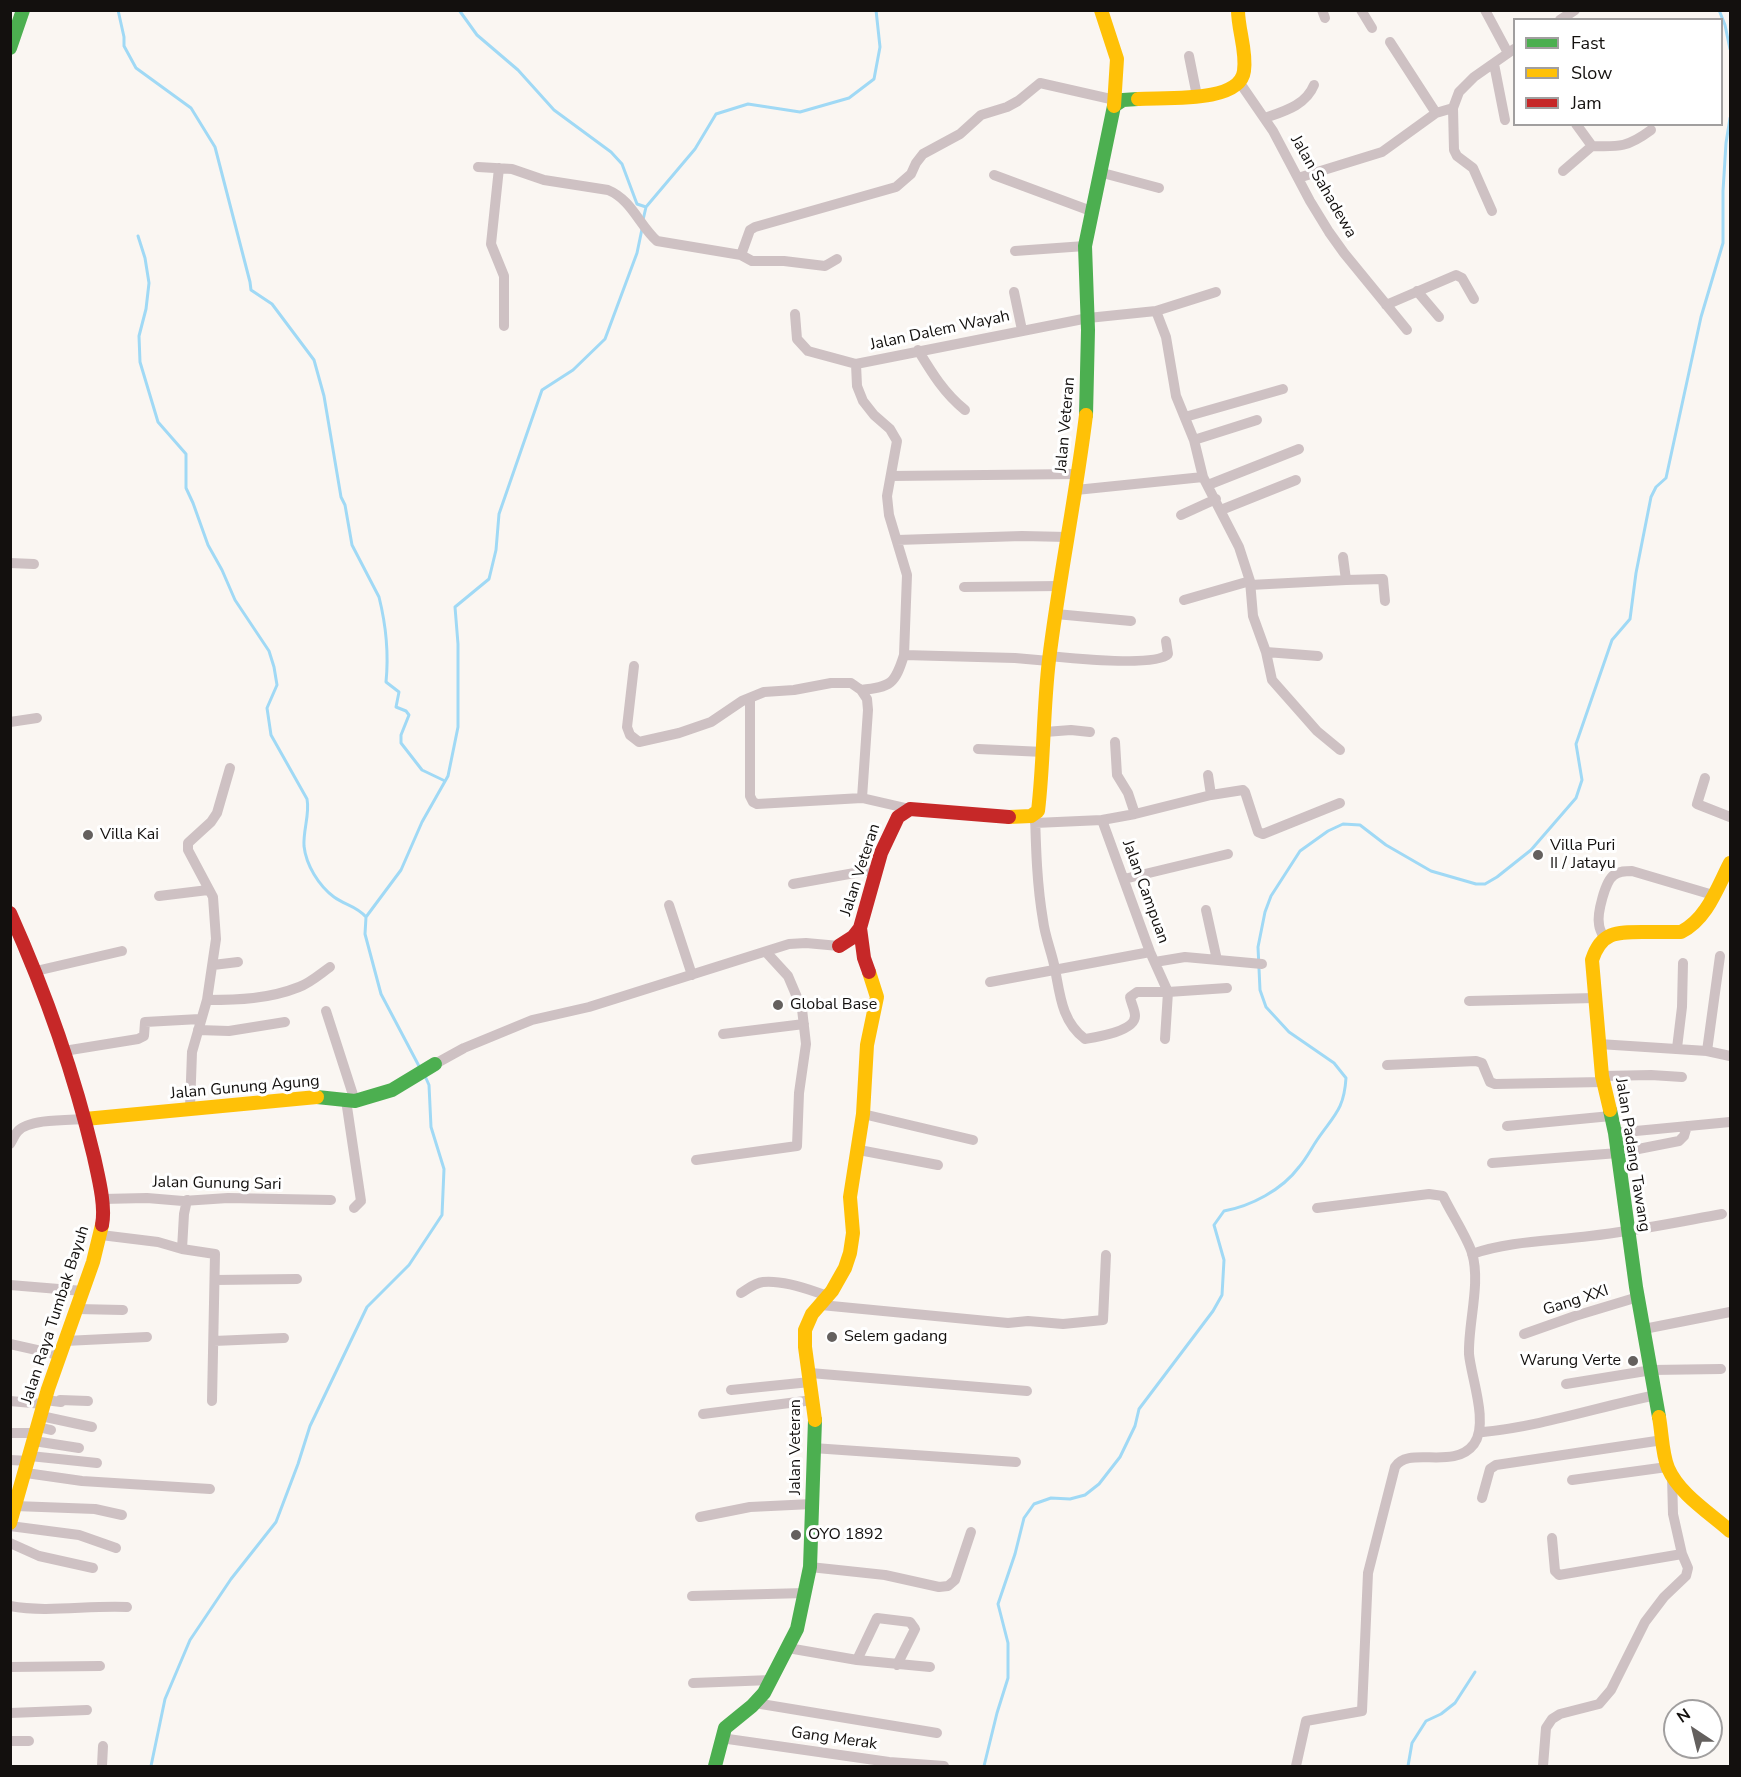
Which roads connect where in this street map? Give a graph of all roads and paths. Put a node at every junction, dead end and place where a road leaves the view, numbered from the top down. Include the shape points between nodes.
1 (1101, 10) edge
2 (1238, 10) edge
3 (1360, 10) edge
4 (1485, 10) edge
5 (20, 12) edge
6 (1372, 28) dead end
7 (1390, 42) dead end
8 (10, 48) edge
9 (1511, 51) edge
10 (1189, 56) dead end
11 (1494, 64) junction
12 (1240, 83) junction
13 (1314, 85) dead end
14 (1197, 96) junction
15 (1114, 103) junction
16 (1453, 108) junction
17 (1436, 113) junction
18 (1265, 118) junction
19 (1505, 120) dead end
20 (1577, 126) edge
21 (1651, 130) dead end
22 (1592, 146) junction
23 (478, 167) dead end
24 (499, 168) junction
25 (1563, 171) dead end
26 (1099, 172) junction
27 (994, 175) dead end
28 (1298, 178) junction
29 (1159, 188) dead end
30 (1091, 211) junction
31 (1492, 211) dead end
32 (1085, 246) junction
33 (1015, 251) dead end
34 (741, 255) junction
35 (837, 259) dead end
36 (1417, 291) junction
37 (1014, 292) dead end
38 (1216, 292) dead end
39 (1474, 299) dead end
40 (1386, 305) junction
41 (1156, 311) junction
42 (795, 314) dead end
43 (1440, 317) dead end
44 (1088, 318) junction
45 (504, 326) dead end
46 (1022, 330) junction
47 (1407, 330) dead end
48 (918, 351) junction
49 (856, 364) junction
50 (1283, 389) dead end
51 (965, 410) dead end
52 (1185, 417) junction
53 (1257, 420) dead end
54 (1194, 440) junction
55 (1299, 449) dead end
56 (1079, 474) junction
57 (891, 476) junction
58 (1296, 480) dead end
59 (1205, 481) junction
60 (1076, 490) junction
61 (1216, 499) junction
62 (1221, 510) junction
63 (1181, 515) dead end
64 (1068, 537) junction
65 (897, 540) junction
66 (1343, 556) dead end
67 (10, 563) edge
68 (34, 564) dead end
69 (1346, 580) junction
70 (1250, 583) junction
71 (1060, 586) junction
72 (964, 587) dead end
73 (1184, 600) dead end
74 (1385, 601) dead end
75 (1056, 614) junction
76 (1131, 621) dead end
77 (1166, 641) dead end
78 (1266, 652) junction
79 (904, 655) junction
80 (1318, 656) dead end
81 (1052, 658) junction
82 (634, 666) dead end
83 (861, 690) junction
84 (750, 698) junction
85 (37, 718) dead end
86 (10, 722) edge
87 (1045, 732) junction
88 (1090, 732) dead end
89 (1115, 742) dead end
90 (978, 749) dead end
91 (1340, 750) dead end
92 (1044, 752) junction
93 (230, 768) dead end
94 (1208, 775) dead end
95 (1705, 778) dead end
96 (1211, 795) junction
97 (862, 798) junction
98 (1340, 803) dead end
99 (910, 809) junction
100 (1135, 814) junction
101 (1731, 818) edge
102 (1035, 819) junction
103 (1102, 820) junction
104 (1228, 854) dead end
105 (1731, 862) edge
106 (877, 869) junction
107 (1124, 879) junction
108 (793, 884) dead end
109 (208, 890) junction
110 (1713, 895) junction
111 (159, 896) dead end
112 (669, 905) dead end
113 (1206, 910) dead end
114 (10, 913) edge
115 (860, 928) junction
116 (1604, 938) junction
117 (839, 946) junction
118 (122, 951) dead end
119 (766, 952) junction
120 (1720, 956) dead end
121 (1153, 957) junction
122 (864, 958) junction
123 (1217, 960) junction
124 (238, 962) dead end
125 (1683, 963) dead end
126 (1262, 964) dead end
127 (213, 965) junction
128 (330, 967) dead end
129 (1055, 969) junction
130 (36, 971) junction
131 (692, 975) junction
132 (990, 982) dead end
133 (1227, 988) dead end
134 (1168, 992) junction
135 (1595, 998) junction
136 (207, 1000) junction
137 (1469, 1000) dead end
138 (326, 1011) dead end
139 (285, 1022) dead end
140 (199, 1024) junction
141 (804, 1024) junction
142 (723, 1034) dead end
143 (1165, 1039) dead end
144 (1599, 1044) junction
145 (1677, 1048) junction
146 (64, 1051) junction
147 (1707, 1051) junction
148 (1731, 1056) edge
149 (435, 1064) joint
150 (1387, 1065) dead end
151 (1682, 1077) dead end
152 (1603, 1079) junction
153 (350, 1101) junction
154 (190, 1108) junction
155 (863, 1114) junction
156 (1611, 1116) junction
157 (85, 1119) junction
158 (1731, 1122) edge
159 (1507, 1126) dead end
160 (1687, 1126) junction
161 (1614, 1133) junction
162 (973, 1140) dead end
163 (10, 1144) edge
164 (859, 1150) junction
165 (1618, 1153) junction
166 (696, 1160) dead end
167 (1492, 1164) dead end
168 (938, 1166) dead end
169 (102, 1199) junction
170 (187, 1200) junction
171 (332, 1200) dead end
172 (354, 1208) dead end
173 (1317, 1208) dead end
174 (1722, 1214) dead end
175 (1628, 1232) junction
176 (101, 1235) junction
177 (182, 1250) junction
178 (1472, 1254) junction
179 (1106, 1255) dead end
180 (297, 1279) dead end
181 (215, 1280) junction
182 (10, 1285) edge
183 (83, 1292) junction
184 (741, 1293) dead end
185 (1638, 1297) junction
186 (825, 1300) junction
187 (77, 1310) junction
188 (123, 1310) dead end
189 (1731, 1312) edge
190 (1644, 1329) junction
191 (1524, 1334) dead end
192 (147, 1337) dead end
193 (284, 1338) dead end
194 (65, 1341) junction
195 (214, 1341) junction
196 (10, 1344) edge
197 (59, 1355) junction
198 (1721, 1369) dead end
199 (1652, 1370) junction
200 (810, 1378) junction
201 (1566, 1384) dead end
202 (731, 1390) dead end
203 (1027, 1391) dead end
204 (1656, 1395) junction
205 (813, 1400) junction
206 (10, 1401) edge
207 (88, 1401) dead end
208 (213, 1401) dead end
209 (704, 1414) dead end
210 (41, 1422) junction
211 (92, 1427) dead end
212 (1483, 1432) dead end
213 (10, 1433) edge
214 (1663, 1440) junction
215 (79, 1448) dead end
216 (813, 1448) junction
217 (10, 1460) edge
218 (1016, 1462) dead end
219 (28, 1463) junction
220 (97, 1463) dead end
221 (1671, 1474) junction
222 (1572, 1480) dead end
223 (210, 1489) dead end
224 (1482, 1498) dead end
225 (812, 1504) junction
226 (12, 1514) edge
227 (122, 1515) dead end
228 (700, 1517) dead end
229 (1731, 1531) edge
230 (971, 1532) dead end
231 (1552, 1538) dead end
232 (10, 1543) edge
233 (116, 1548) dead end
234 (1682, 1554) junction
235 (810, 1567) junction
236 (93, 1568) dead end
237 (805, 1593) junction
238 (692, 1596) dead end
239 (10, 1606) edge
240 (127, 1607) dead end
241 (788, 1648) junction
242 (857, 1660) junction
243 (897, 1665) junction
244 (100, 1666) dead end
245 (930, 1667) dead end
246 (10, 1668) edge
247 (771, 1680) junction
248 (693, 1683) dead end
249 (755, 1703) junction
250 (87, 1710) dead end
251 (10, 1713) edge
252 (937, 1733) dead end
253 (721, 1738) junction
254 (10, 1741) edge
255 (29, 1742) dead end
256 (103, 1746) dead end
257 (102, 1767) edge
258 (715, 1767) edge
259 (944, 1767) edge
260 (1296, 1767) edge
261 (1543, 1767) edge

1 - 15 street, Jalan Veteran via 1116,51 1118,81
2 - 12 street via 1244,61
3 - 6 street
4 - 9 street
5 - 8 street
7 - 17 street
9 - 11 street
10 - 14 street
11 - 16 street via 1466,84
11 - 19 street
12 - 14 street via 1232,89
12 - 18 street, Jalan Sahadewa
13 - 18 street via 1305,100
14 - 15 street
15 - 26 street, Jalan Veteran
15 - 34 street via 1040,84 1018,101 981,115 960,134 923,153 911,174 896,187 755,226
16 - 17 street
16 - 31 street via 1454,150 1473,168
17 - 28 street via 1382,152
18 - 28 street, Jalan Sahadewa
20 - 22 street
21 - 22 street via 1626,145
22 - 25 street
23 - 24 street
24 - 34 street via 608,190 620,197 657,241
24 - 45 street via 491,244 504,276
26 - 29 street
26 - 30 street, Jalan Veteran
27 - 30 street
28 - 40 street, Jalan Sahadewa via 1329,232
30 - 32 street, Jalan Veteran
32 - 33 street
32 - 44 street, Jalan Veteran
34 - 35 street via 752,261 784,261 824,270
36 - 39 street via 1456,275
36 - 40 street
36 - 43 street
37 - 46 street
38 - 41 street, Jalan Dalem Wayah
40 - 47 street, Jalan Sahadewa
41 - 44 street, Jalan Dalem Wayah
41 - 52 street via 1166,337 1176,396
42 - 49 street via 797,339 808,351
44 - 46 street, Jalan Dalem Wayah
44 - 56 street, Jalan Veteran via 1087,402
46 - 48 street, Jalan Dalem Wayah
48 - 49 street, Jalan Dalem Wayah
48 - 51 street via 937,382
49 - 57 street, Jalan Dalem Wayah via 862,401 897,441
50 - 52 street
52 - 54 street
53 - 54 street
54 - 59 street
55 - 59 street
56 - 57 street
56 - 60 street, Jalan Veteran
57 - 65 street, Jalan Dalem Wayah via 889,515
58 - 62 street
59 - 60 street
59 - 61 street
60 - 64 street, Jalan Veteran
61 - 62 street
61 - 63 street
62 - 70 street via 1239,547
64 - 65 street
64 - 71 street, Jalan Veteran
65 - 79 street, Jalan Dalem Wayah via 908,575
66 - 69 street
67 - 68 street
69 - 70 street
69 - 74 street via 1383,579
70 - 73 street
70 - 78 street via 1254,616
71 - 72 street
71 - 75 street, Jalan Veteran
75 - 76 street
75 - 81 street, Jalan Veteran
77 - 81 street via 1168,654 1162,659
78 - 80 street
78 - 91 street via 1277,687
79 - 81 street
79 - 83 street via 891,682 882,688
81 - 87 street, Jalan Veteran
82 - 84 street via 627,727 639,742 711,722
83 - 84 street via 851,683 831,683 764,692
83 - 97 street via 868,710
84 - 97 street via 753,802
85 - 86 street
87 - 88 street
87 - 92 street, Jalan Veteran
89 - 100 street via 1118,775
90 - 92 street
92 - 102 street, Jalan Veteran
93 - 109 street via 211,822 188,843
94 - 96 street
95 - 101 street via 1697,804
96 - 98 street via 1243,790 1257,832 1263,834
96 - 100 street
97 - 99 street
99 - 102 street
99 - 106 street, Jalan Veteran via 895,821
100 - 103 street
102 - 103 street
102 - 129 street via 1037,882
103 - 107 street, Jalan Campuan
104 - 107 street
105 - 110 street
106 - 108 street
106 - 115 street, Jalan Veteran
107 - 121 street, Jalan Campuan
109 - 111 street
109 - 127 street via 213,897 216,939
110 - 116 street via 1694,925 1681,932 1618,932
110 - 116 street via 1632,871 1621,872 1607,884 1598,916
112 - 131 street
113 - 123 street
114 - 130 street, Jalan Raya Tumbak Bayuh
115 - 117 street
115 - 122 street, Jalan Veteran
116 - 135 street, Jalan Padang Tawang via 1592,960
117 - 119 street via 789,944
117 - 122 street
118 - 130 street
119 - 131 street
119 - 141 street via 788,976
120 - 147 street
121 - 123 street
121 - 129 street
121 - 134 street, Jalan Campuan
122 - 155 street, Jalan Veteran via 877,997 867,1045
123 - 126 street
124 - 127 street
125 - 145 street
127 - 136 street
128 - 136 street via 301,987 284,992 246,1001
129 - 132 street
129 - 134 street via 1060,1004 1085,1039 1134,1022 1130,997 1137,992
130 - 146 street, Jalan Raya Tumbak Bayuh
131 - 149 street via 532,1020
133 - 134 street
134 - 143 street, Jalan Campuan
135 - 137 street
135 - 144 street, Jalan Padang Tawang
136 - 140 street
138 - 153 street
139 - 140 street via 230,1031
140 - 146 street via 145,1022 144,1036 138,1039
140 - 154 street via 192,1052
141 - 142 street
141 - 166 street via 806,1044 797,1146
144 - 145 street
144 - 152 street, Jalan Padang Tawang
145 - 147 street
146 - 157 street, Jalan Raya Tumbak Bayuh
147 - 148 street
149 - 153 street, Jalan Gunung Agung via 392,1090
150 - 152 street via 1476,1061 1482,1063 1490,1082 1495,1084
151 - 152 street
152 - 156 street, Jalan Padang Tawang
153 - 154 street, Jalan Gunung Agung via 316,1097
153 - 172 street via 362,1201
154 - 157 street, Jalan Gunung Agung
155 - 162 street
155 - 164 street, Jalan Veteran
156 - 159 street
156 - 161 street, Jalan Padang Tawang
157 - 163 street via 54,1120 24,1127
157 - 169 street, Jalan Raya Tumbak Bayuh
158 - 160 street
160 - 161 street
160 - 165 street via 1678,1141
161 - 165 street, Jalan Padang Tawang
164 - 168 street
164 - 186 street, Jalan Veteran via 850,1197 850,1253
165 - 167 street
165 - 175 street, Jalan Padang Tawang
169 - 170 street, Jalan Gunung Sari
169 - 176 street, Jalan Raya Tumbak Bayuh
170 - 171 street, Jalan Gunung Sari
170 - 177 street
173 - 178 street via 1438,1194 1443,1196
174 - 175 street
175 - 178 street via 1512,1245
175 - 185 street, Jalan Padang Tawang
176 - 177 street via 158,1242
176 - 183 street, Jalan Raya Tumbak Bayuh
177 - 181 street via 215,1254
178 - 260 street via 1469,1354 1479,1417 1477,1435 1473,1444 1457,1456 1406,1458 1395,1467 1368,1573 1362,1711 1306,1721
179 - 186 street via 1103,1324 1008,1323
180 - 181 street
181 - 195 street
182 - 183 street
183 - 187 street, Jalan Raya Tumbak Bayuh
184 - 186 street via 763,1282 787,1285
185 - 190 street, Jalan Padang Tawang
185 - 191 street, Gang XXI
186 - 200 street, Jalan Veteran via 805,1329
187 - 188 street
187 - 194 street, Jalan Raya Tumbak Bayuh
189 - 190 street
190 - 199 street, Jalan Padang Tawang
192 - 194 street
193 - 195 street
194 - 197 street, Jalan Raya Tumbak Bayuh
195 - 208 street
196 - 197 street
197 - 210 street, Jalan Raya Tumbak Bayuh
198 - 199 street
199 - 201 street
199 - 204 street, Jalan Padang Tawang
200 - 202 street
200 - 203 street
200 - 205 street, Jalan Veteran
204 - 212 street via 1545,1422
204 - 214 street, Jalan Padang Tawang
205 - 209 street
205 - 216 street, Jalan Veteran
206 - 210 street
207 - 210 street via 60,1400
210 - 211 street
210 - 213 street
210 - 215 street
210 - 219 street, Jalan Raya Tumbak Bayuh
214 - 221 street, Jalan Padang Tawang
214 - 224 street via 1496,1465 1490,1469
216 - 218 street
216 - 225 street, Jalan Veteran
217 - 219 street
219 - 220 street
219 - 223 street via 82,1481
219 - 226 street, Jalan Raya Tumbak Bayuh
221 - 222 street
221 - 229 street
221 - 234 street via 1673,1514
225 - 228 street via 750,1507
225 - 235 street, Jalan Veteran
226 - 227 street via 95,1509
226 - 233 street
230 - 235 street via 956,1580 948,1586
231 - 234 street via 1555,1570 1559,1575
232 - 236 street via 39,1556
234 - 261 street via 1688,1568 1686,1576 1645,1622 1611,1690 1599,1704 1560,1714 1546,1728
235 - 237 street, Jalan Veteran
237 - 238 street
237 - 241 street, Jalan Veteran via 798,1629
239 - 240 street
241 - 242 street
241 - 247 street, Jalan Veteran
242 - 243 street
242 - 243 street via 877,1618 910,1622 915,1629
243 - 245 street
244 - 246 street
247 - 248 street
247 - 249 street, Jalan Veteran
249 - 252 street
249 - 253 street, Jalan Veteran via 726,1726
250 - 251 street
253 - 258 street, Jalan Veteran
253 - 259 street, Gang Merak
254 - 255 street
256 - 257 street

